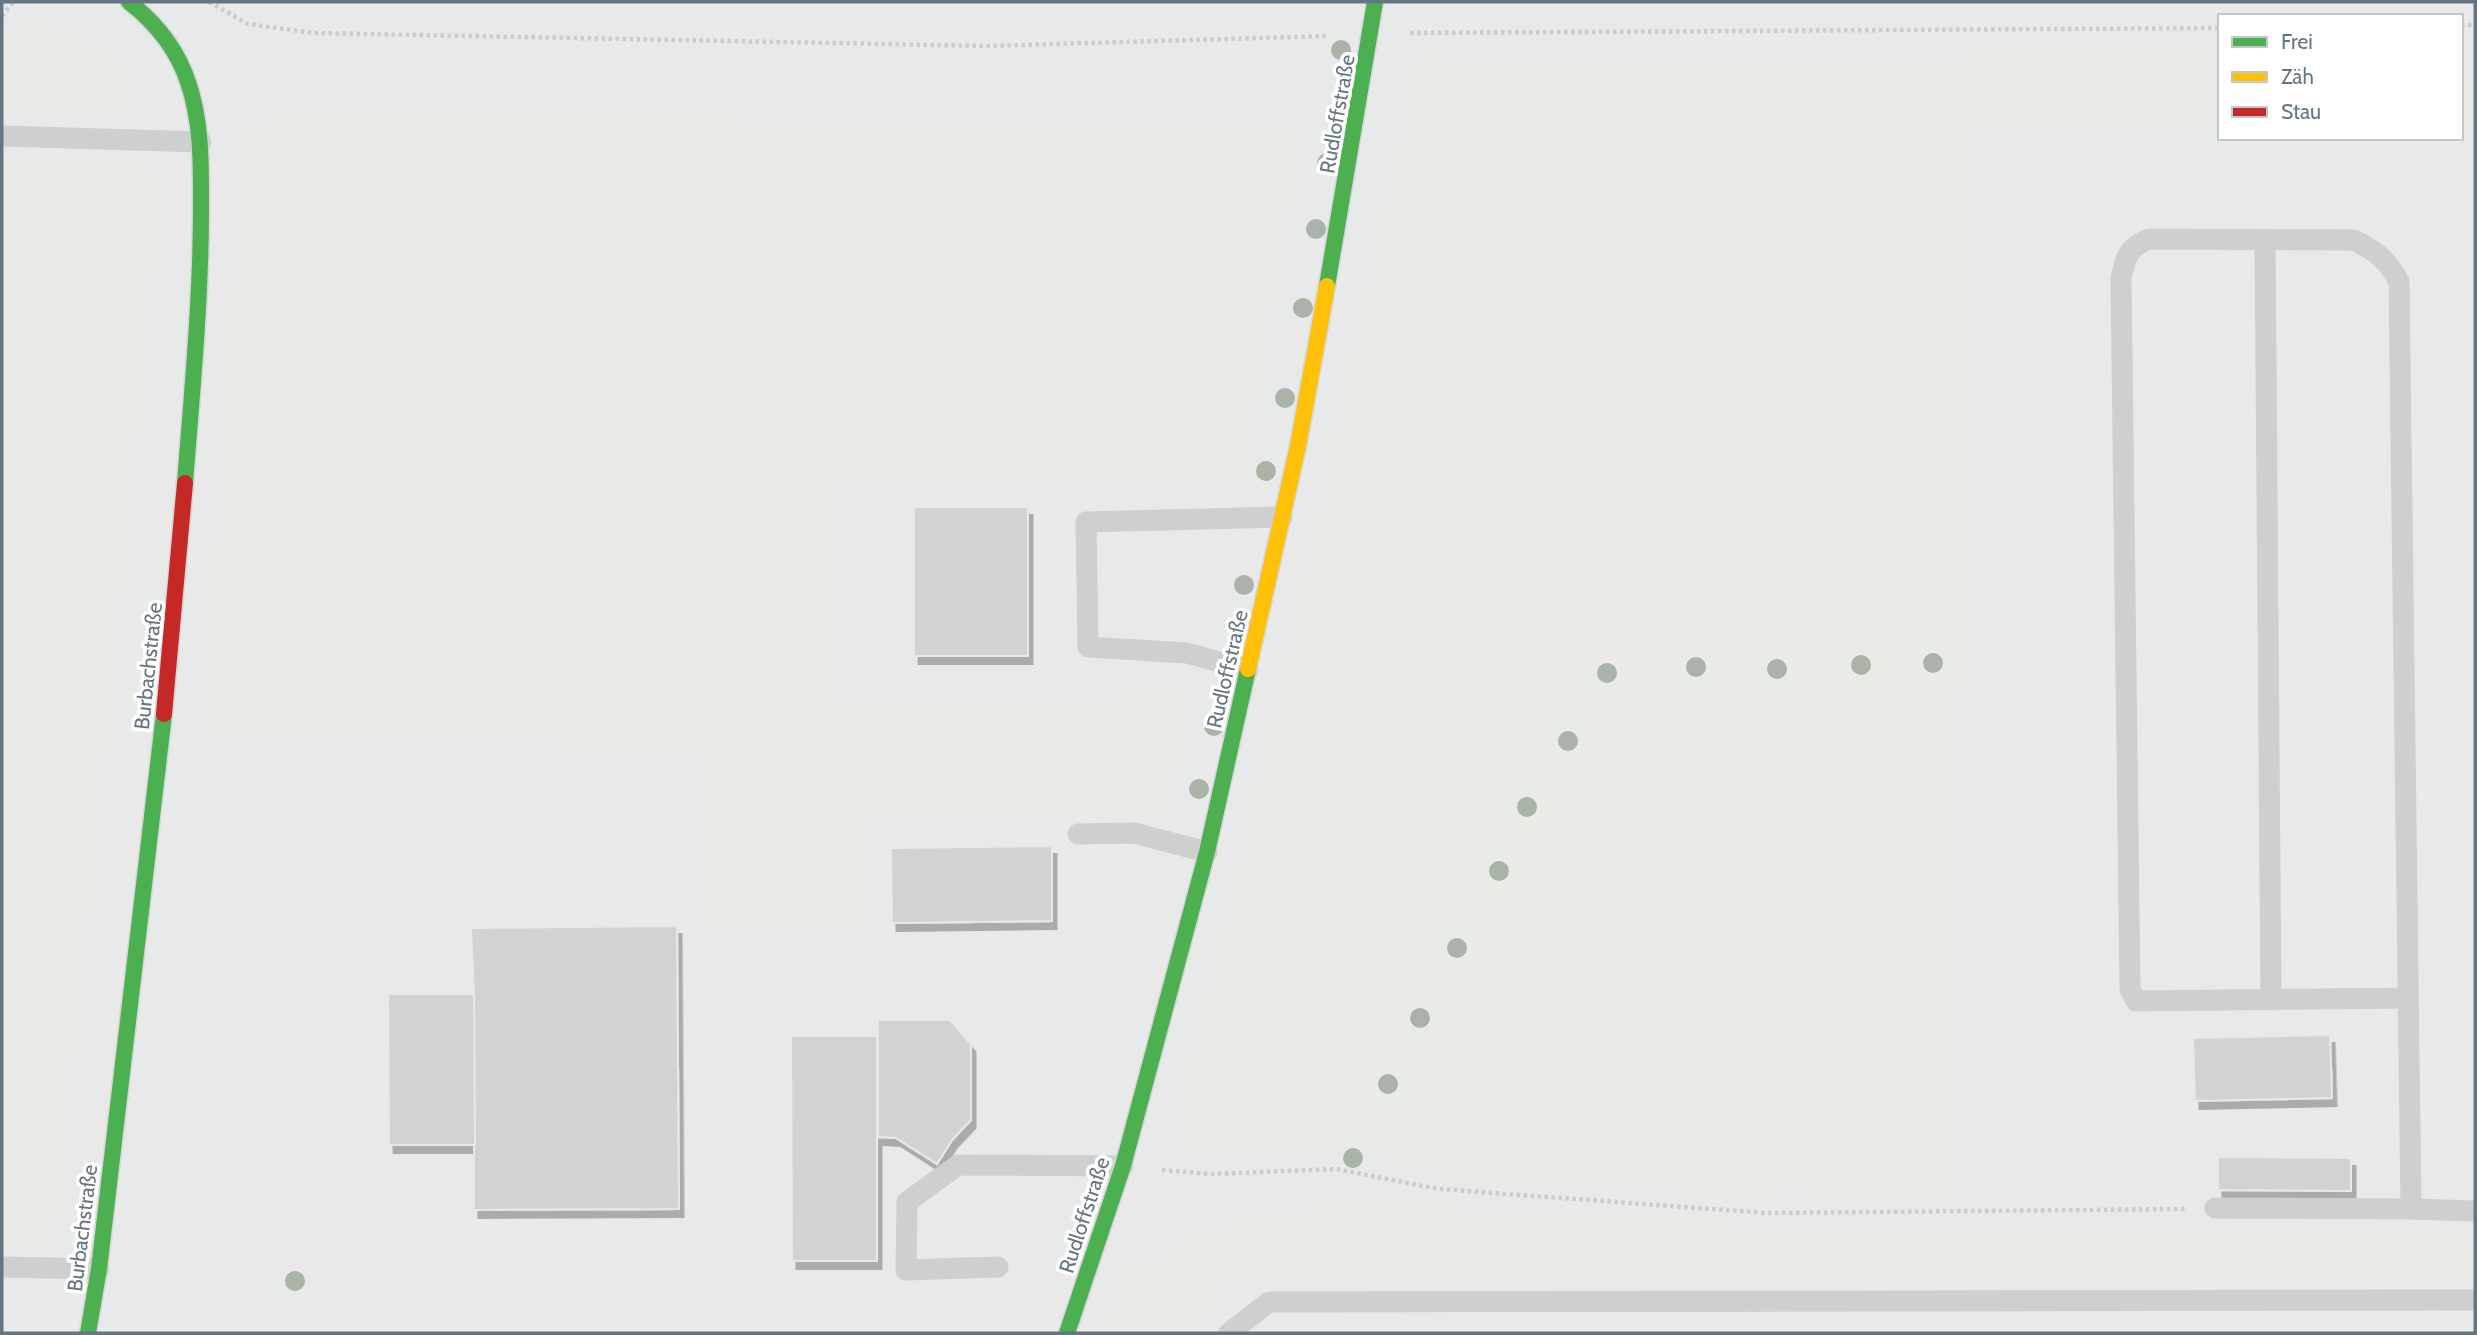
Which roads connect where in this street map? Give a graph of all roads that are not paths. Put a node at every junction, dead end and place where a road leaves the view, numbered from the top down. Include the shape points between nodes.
1 (130, 2) edge
2 (1375, 2) edge
3 (2, 136) edge
4 (201, 142) junction
5 (2265, 240) junction
6 (1282, 517) junction
7 (1248, 670) junction
8 (1078, 834) dead end
9 (1207, 852) junction
10 (2407, 998) junction
11 (2271, 1000) junction
12 (1123, 1166) junction
13 (2215, 1209) road end
14 (2411, 1209) junction
15 (2475, 1211) edge
16 (2, 1267) edge
17 (998, 1267) dead end
18 (99, 1269) junction
19 (2475, 1300) edge
20 (88, 1333) edge
21 (1068, 1333) edge
22 (1229, 1333) edge

1 - 4 street, Burbachstraße via 168,41 186,72
2 - 6 street, Rudloffstraße
3 - 4 lane
4 - 18 street, Burbachstraße via 202,243 170,667
5 - 10 lane via 2354,240 2390,264 2399,282
5 - 11 lane
5 - 11 lane via 2149,239 2127,255 2121,278 2130,989 2136,1001
6 - 7 street, Rudloffstraße
6 - 7 lane via 1086,522 1088,646 1187,653
7 - 9 street, Rudloffstraße
8 - 9 lane via 1134,833
9 - 12 street, Rudloffstraße
10 - 11 lane
10 - 14 lane
12 - 17 lane via 958,1165 906,1202 906,1270
12 - 21 street, Rudloffstraße
13 - 14 lane
14 - 15 lane
16 - 18 lane
18 - 20 street, Burbachstraße
19 - 22 lane via 1269,1302

